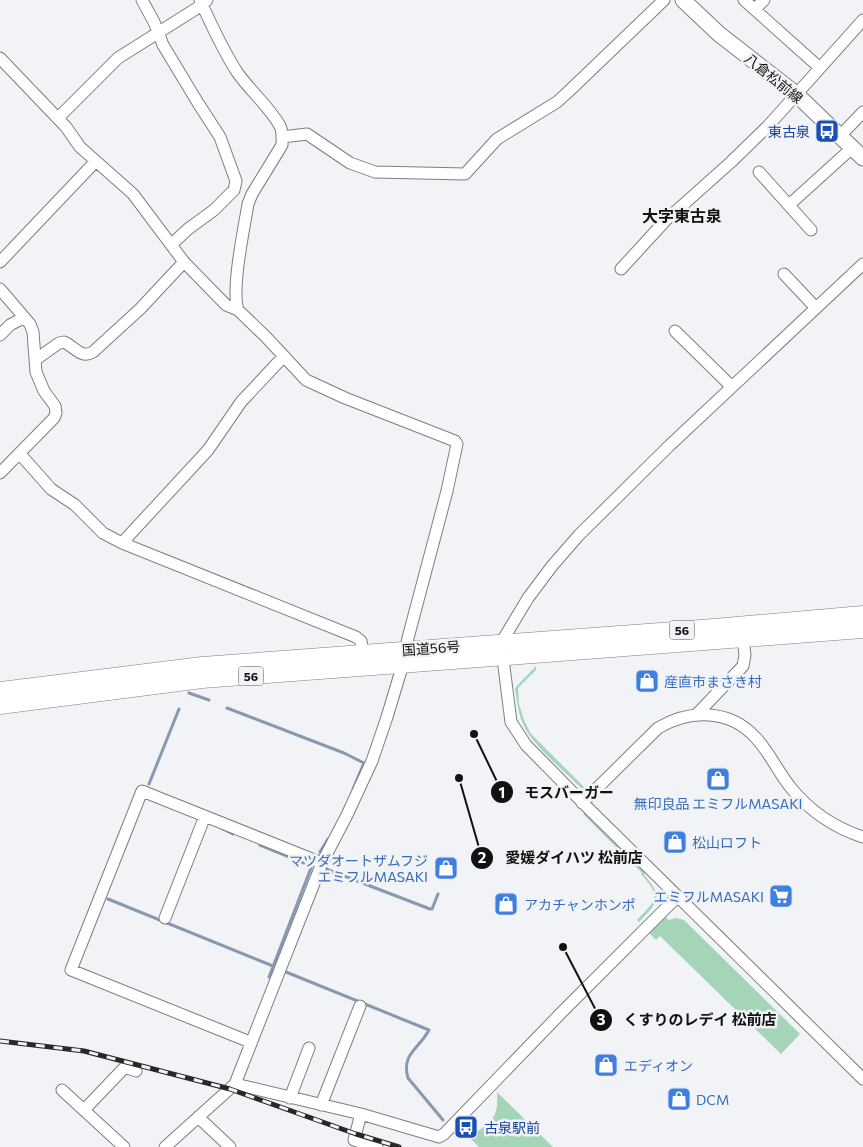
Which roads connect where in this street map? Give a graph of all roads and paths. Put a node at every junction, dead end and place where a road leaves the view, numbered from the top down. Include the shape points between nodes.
1 (142, 0) edge
2 (664, 0) edge
3 (683, 0) edge
4 (744, 0) edge
5 (764, 0) edge
6 (203, 2) edge
7 (755, 10) junction
8 (863, 20) edge
9 (158, 32) junction
10 (0, 58) edge
11 (820, 68) junction
12 (796, 94) junction
13 (863, 112) edge
14 (58, 118) junction
15 (840, 136) junction
16 (282, 137) junction
17 (858, 153) edge
18 (96, 162) junction
19 (759, 172) dead end
20 (789, 205) junction
21 (811, 230) dead end
22 (171, 245) junction
23 (0, 262) edge
24 (184, 262) junction
25 (863, 264) edge
26 (621, 269) dead end
27 (784, 274) dead end
28 (0, 288) edge
29 (816, 308) junction
30 (238, 310) junction
31 (23, 318) junction
32 (675, 331) dead end
33 (0, 335) edge
34 (284, 356) junction
35 (35, 360) junction
36 (732, 387) junction
37 (20, 454) junction
38 (0, 473) edge
39 (122, 543) junction
40 (863, 615) edge
41 (863, 629) edge
42 (743, 639) junction
43 (502, 650) junction
44 (404, 657) junction
45 (364, 660) junction
46 (0, 691) edge
47 (0, 705) edge
48 (696, 714) junction
49 (582, 803) junction
50 (205, 816) junction
51 (863, 837) edge
52 (322, 863) junction
53 (677, 897) junction
54 (165, 918) dead end
55 (360, 1006) dead end
56 (250, 1042) junction
57 (309, 1048) dead end
58 (136, 1071) dead end
59 (863, 1078) edge
60 (234, 1084) junction
61 (62, 1090) dead end
62 (290, 1098) junction
63 (321, 1106) junction
64 (84, 1110) junction
65 (361, 1114) junction
66 (198, 1118) junction
67 (124, 1147) edge
68 (165, 1147) edge
69 (230, 1147) edge
70 (377, 1147) edge

1 - 9 street
2 - 16 street via 557,102 497,139 465,174 375,172 350,163 308,134
3 - 12 main road, 八倉松前線 via 719,34
4 - 7 street
5 - 7 street
6 - 9 street
6 - 16 street via 212,28 237,72 274,117
7 - 11 street
8 - 11 street
9 - 14 street via 118,58
9 - 22 street via 220,137 236,181 234,190 214,210
10 - 14 street
11 - 12 street
12 - 15 main road, 八倉松前線
12 - 26 street via 750,144 666,220
13 - 15 street
14 - 18 street
15 - 17 main road, 八倉松前線
16 - 30 street via 282,145 248,204 237,282
17 - 20 street
18 - 22 street via 133,194
18 - 23 street
19 - 20 street
20 - 21 street
22 - 24 street
24 - 30 street via 226,305
24 - 35 street via 93,352 83,354 64,342
25 - 29 street
27 - 29 street
28 - 31 street
29 - 36 street
30 - 34 street
31 - 33 street
31 - 35 street via 33,332
32 - 36 street
34 - 39 street via 241,402 208,450
34 - 44 street via 311,384 458,444
35 - 37 street via 39,381 56,412
36 - 43 street via 578,535 528,598
37 - 38 street
37 - 39 street via 51,489 74,505 103,533
39 - 45 street via 356,637 361,641
40 - 43 highway, 国道56号 / 56
41 - 42 highway, 国道56号 / 56
42 - 43 highway, 国道56号 / 56
42 - 48 street via 743,666
43 - 44 highway, 国道56号 / 56
43 - 49 street via 510,722 526,745
44 - 45 highway, 国道56号 / 56
44 - 52 street via 372,761
45 - 46 highway, 国道56号 / 56 via 202,666
45 - 47 highway, 国道56号 / 56
48 - 49 street via 658,728
48 - 51 street via 721,716 746,728 764,747 791,788 811,808 840,828
49 - 53 street
50 - 52 street
50 - 54 street
50 - 56 street via 142,791 71,970
52 - 56 street
53 - 59 street
53 - 65 street via 444,1134 439,1137
55 - 63 street
56 - 60 street
57 - 62 street
58 - 64 street via 125,1067
60 - 62 street
60 - 66 street
61 - 64 street
62 - 63 street
63 - 65 street
64 - 67 street
65 - 70 street via 354,1140
66 - 68 street
66 - 69 street

